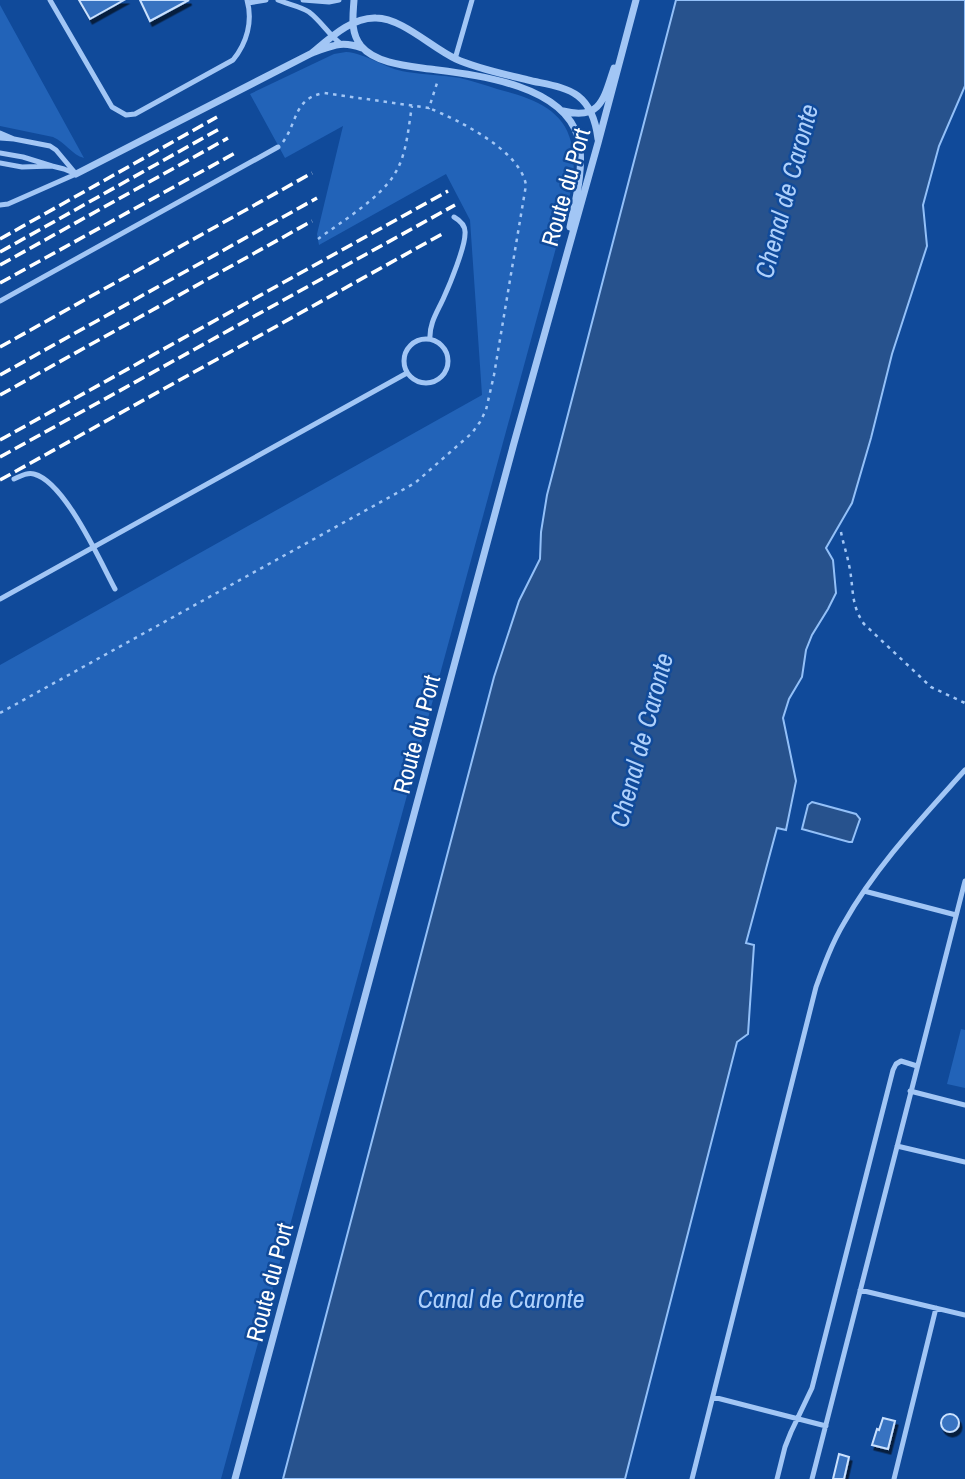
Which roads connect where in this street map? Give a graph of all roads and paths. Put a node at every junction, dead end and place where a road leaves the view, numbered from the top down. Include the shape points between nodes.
1 (50, 0) edge
2 (266, 0) edge
3 (276, 0) edge
4 (303, 0) edge
5 (339, 0) edge
6 (354, 0) edge
7 (472, 0) edge
8 (636, 0) edge
9 (248, 2) edge
10 (630, 22) junction
11 (352, 24) junction
12 (332, 36) junction
13 (341, 44) junction
14 (363, 49) junction
15 (312, 53) junction
16 (455, 59) junction
17 (441, 70) junction
18 (412, 105) junction
19 (429, 108) junction
20 (562, 111) junction
21 (591, 112) junction
22 (0, 135) edge
23 (598, 143) junction
24 (278, 147) joint
25 (0, 153) edge
26 (0, 163) edge
27 (52, 166) junction
28 (76, 174) junction
29 (0, 205) edge
30 (454, 217) dead end
31 (318, 239) dead end
32 (563, 267) junction
33 (0, 301) edge
34 (430, 339) junction
35 (407, 373) junction
36 (14, 479) dead end
37 (841, 532) dead end
38 (93, 548) junction
39 (115, 589) dead end
40 (0, 599) edge
41 (965, 703) edge
42 (0, 713) edge
43 (965, 770) edge
44 (965, 881) edge
45 (864, 891) junction
46 (956, 915) junction
47 (917, 1066) junction
48 (910, 1091) junction
49 (965, 1105) edge
50 (897, 1146) junction
51 (965, 1162) edge
52 (860, 1290) junction
53 (936, 1308) junction
54 (965, 1315) edge
55 (713, 1398) junction
56 (798, 1419) junction
57 (826, 1426) junction
58 (236, 1479) edge
59 (692, 1479) edge
60 (777, 1479) edge
61 (812, 1479) edge
62 (894, 1479) edge

1 - 9 lane via 112,107 126,115 233,60 242,50 249,27
2 - 9 lane
3 - 12 lane via 304,9
4 - 5 lane
6 - 11 street
7 - 16 lane
8 - 10 street, Route du Port
10 - 21 street via 601,104
10 - 23 street, Route du Port
11 - 12 street
11 - 14 street
11 - 16 street via 367,18 398,23
12 - 13 lane
12 - 15 street
13 - 14 street
13 - 15 street
14 - 17 street via 384,60
15 - 28 street
16 - 21 street via 569,91
17 - 19 path
17 - 20 street via 525,89
18 - 19 path
18 - 24 path via 317,94 302,105
18 - 31 path via 405,148 393,177
19 - 42 path via 489,139 519,167 526,184 494,375 480,422 415,482
20 - 21 street
20 - 32 street via 574,127 580,150
21 - 23 street
22 - 28 lane via 50,146
23 - 32 street, Route du Port
24 - 33 lane
25 - 27 lane
26 - 27 lane
27 - 28 lane
28 - 29 lane
30 - 34 lane via 466,233 430,326
32 - 58 street, Route du Port
34 - 35 lane via 410,345 404,359
34 - 35 lane via 446,352 445,372 426,383
35 - 38 lane
36 - 38 lane via 31,473 48,482 68,504
37 - 41 path via 854,604 864,624 931,687
38 - 39 lane
38 - 40 lane
43 - 45 lane
44 - 46 lane
45 - 46 lane
45 - 55 lane via 838,934 816,987
46 - 47 lane
47 - 48 lane
47 - 56 lane via 901,1061 893,1070 812,1388
48 - 49 lane
48 - 50 lane
50 - 51 lane
50 - 52 lane
52 - 53 lane
52 - 57 lane
53 - 54 lane
53 - 62 lane
55 - 56 lane
55 - 59 lane
56 - 57 lane
56 - 60 lane
57 - 61 lane

